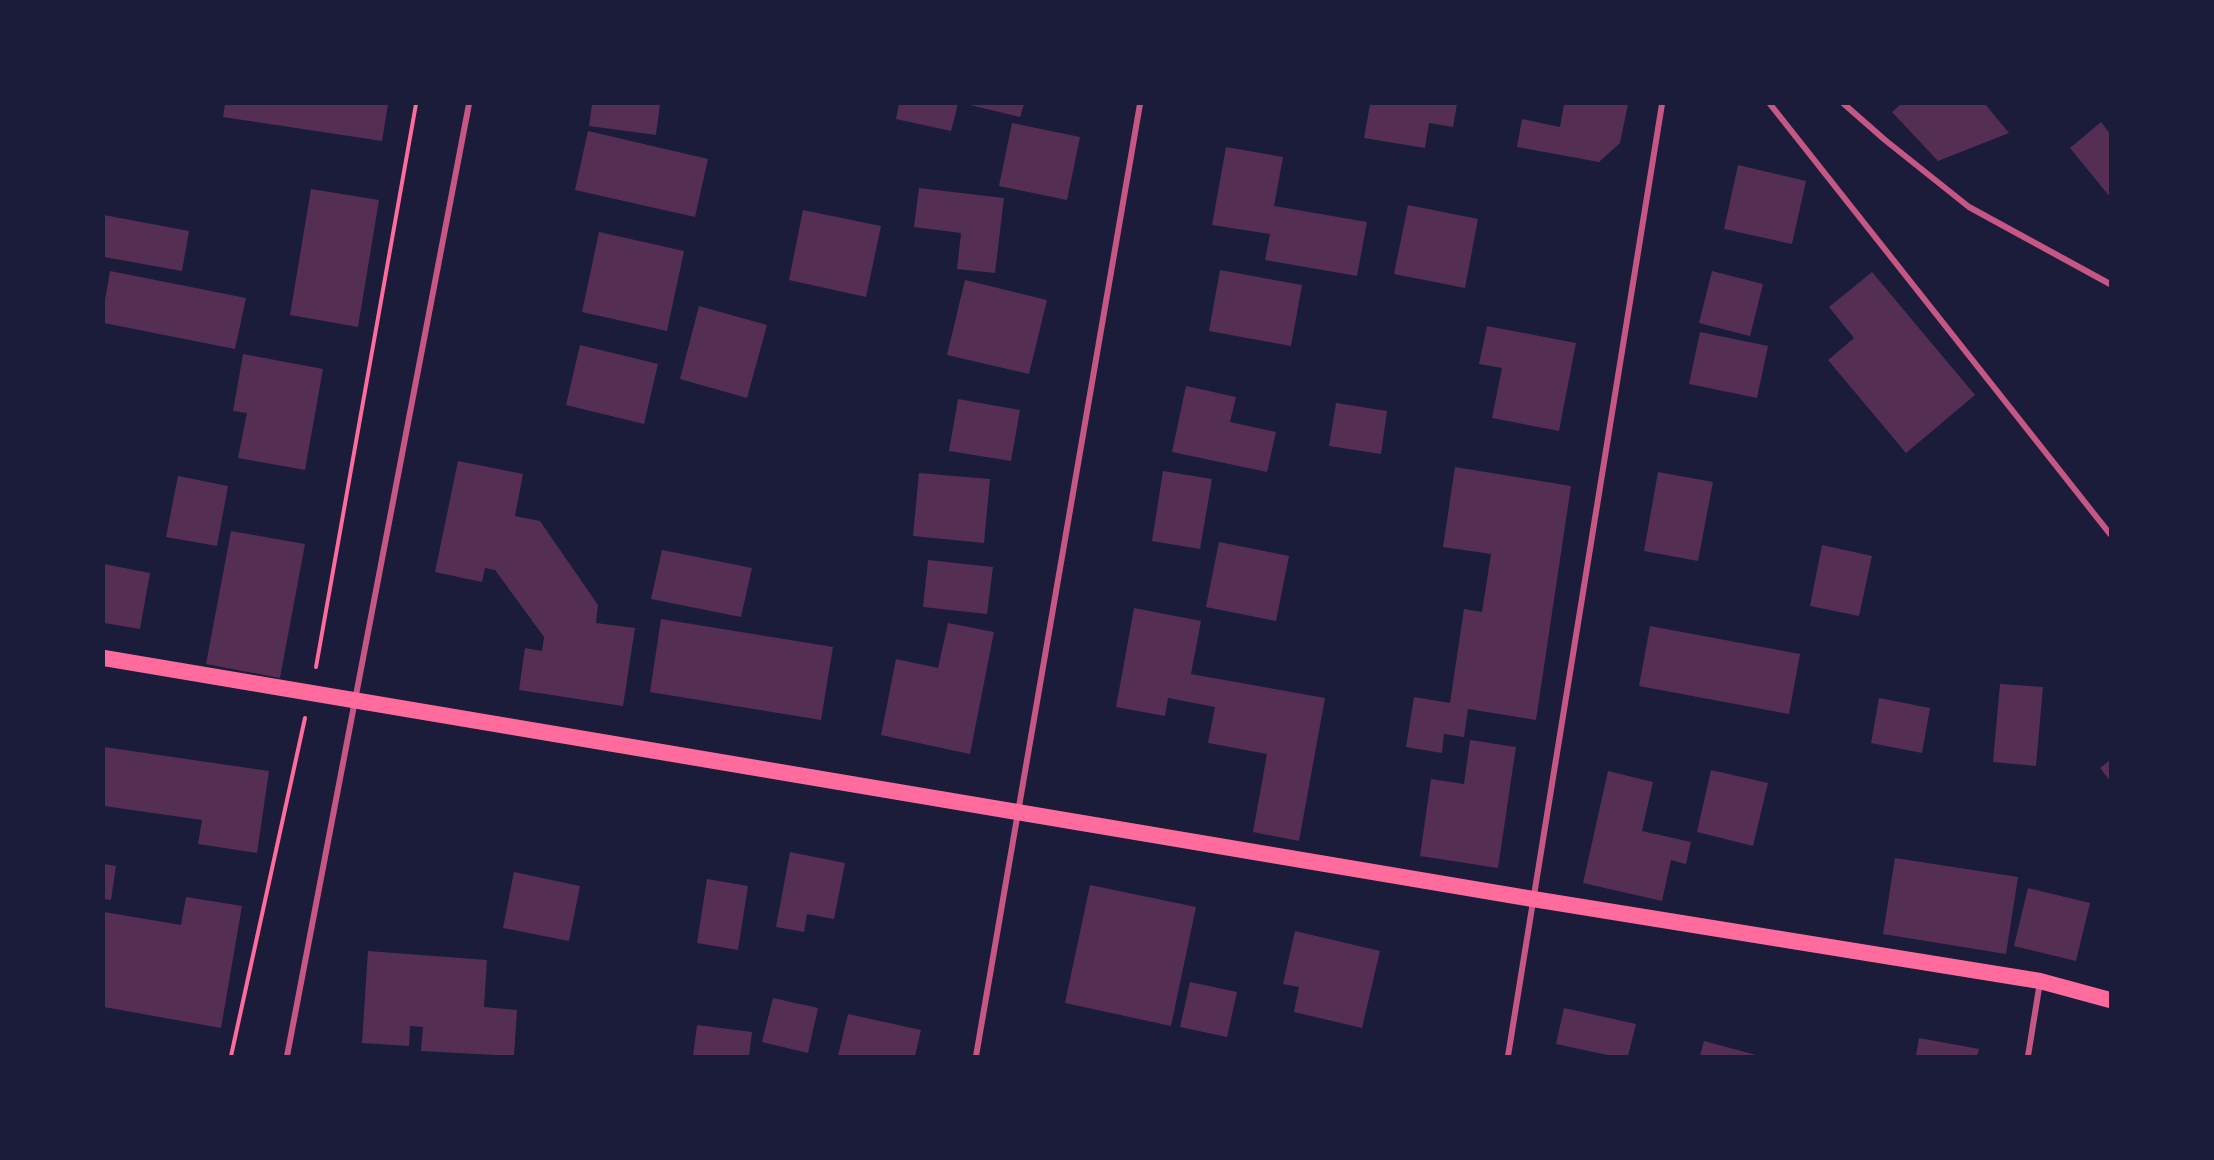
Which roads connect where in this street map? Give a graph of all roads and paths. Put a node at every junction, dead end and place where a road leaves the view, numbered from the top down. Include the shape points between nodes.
1 (416, 104) edge
2 (469, 104) edge
3 (1140, 104) edge
4 (1662, 104) edge
5 (1770, 104) edge
6 (1844, 104) edge
7 (2110, 284) edge
8 (2110, 534) edge
9 (104, 658) edge
10 (311, 691) junction
11 (355, 700) junction
12 (1018, 813) junction
13 (1533, 899) junction
14 (2040, 981) junction
15 (2110, 1000) edge
16 (231, 1056) edge
17 (287, 1056) edge
18 (976, 1056) edge
19 (1508, 1056) edge
20 (2028, 1056) edge

1 - 10 path
2 - 11 street
3 - 12 street
4 - 13 street
5 - 8 street
6 - 7 street via 1969,207
9 - 10 highway
10 - 11 highway
10 - 16 path
11 - 12 highway
11 - 17 street
12 - 13 highway
12 - 18 street
13 - 14 highway
13 - 19 street
14 - 15 highway
14 - 20 street

